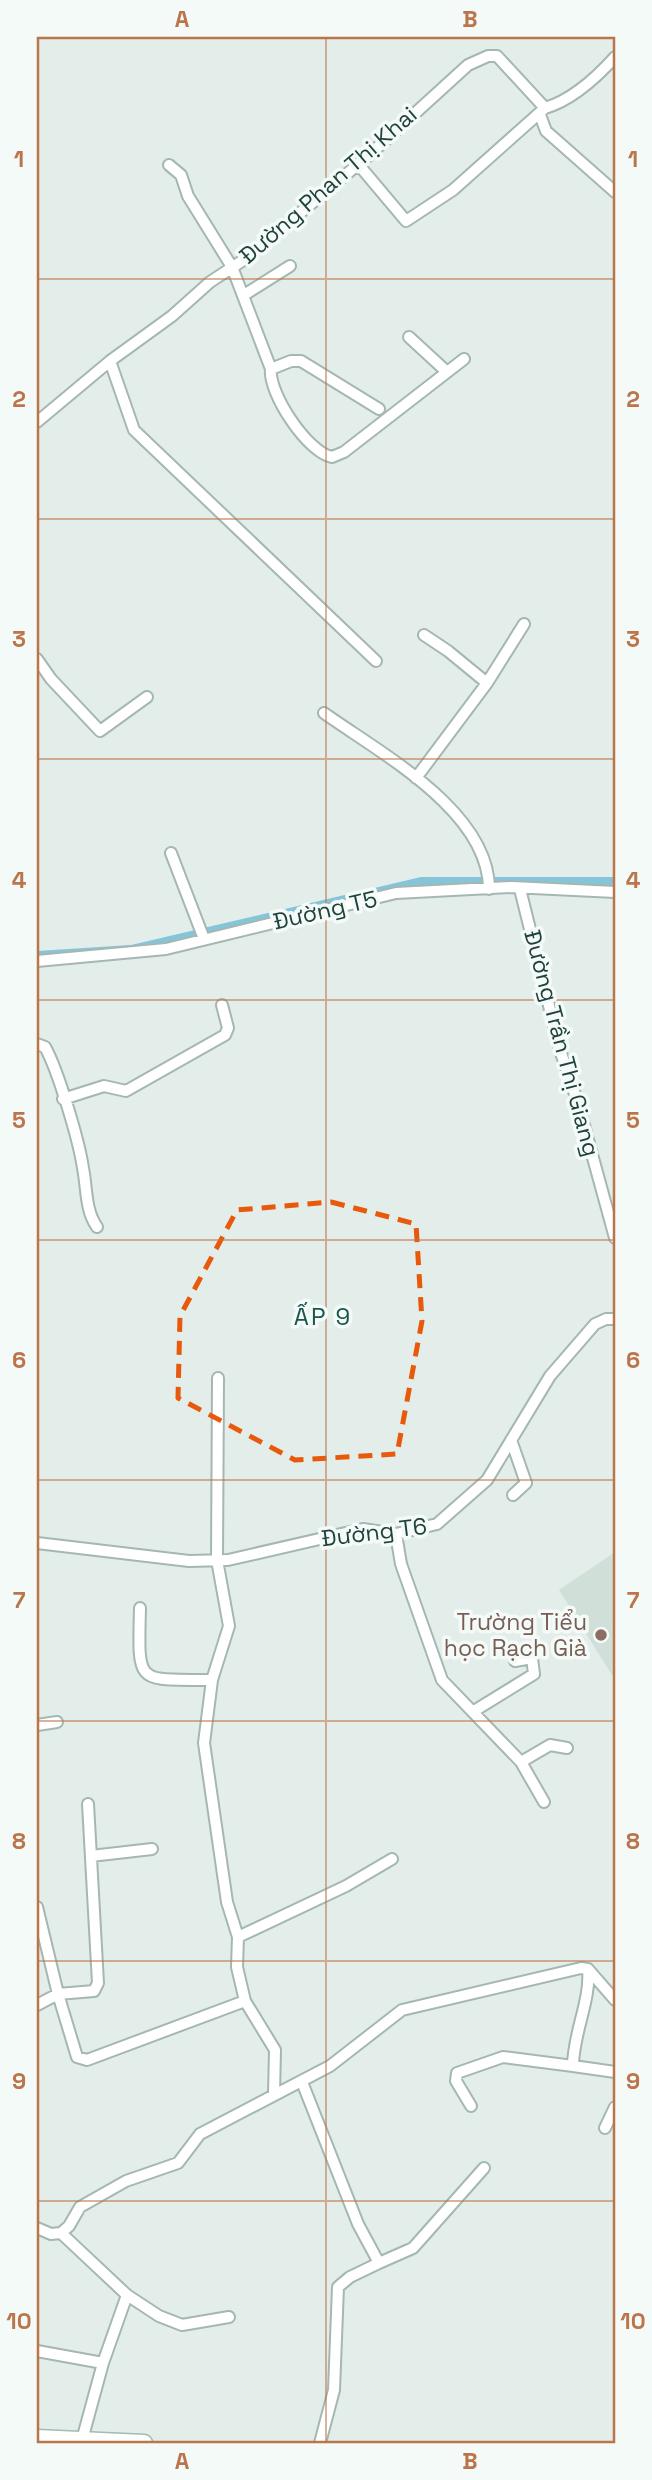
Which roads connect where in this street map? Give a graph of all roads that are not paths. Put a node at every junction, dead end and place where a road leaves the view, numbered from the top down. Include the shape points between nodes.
1 (615, 57) edge
2 (543, 111) junction
3 (358, 164) junction
4 (169, 165) dead end
5 (615, 192) edge
6 (290, 266) dead end
7 (232, 267) junction
8 (244, 295) junction
9 (409, 337) dead end
10 (464, 359) dead end
11 (110, 361) junction
12 (271, 369) junction
13 (447, 372) junction
14 (379, 409) dead end
15 (37, 422) edge
16 (524, 624) dead end
17 (424, 635) dead end
18 (37, 659) edge
19 (376, 661) dead end
20 (487, 683) junction
21 (147, 697) dead end
22 (324, 713) dead end
23 (415, 778) junction
24 (171, 853) dead end
25 (489, 888) junction
26 (520, 889) junction
27 (615, 892) edge
28 (204, 939) junction
29 (37, 961) edge
30 (222, 1005) dead end
31 (37, 1044) edge
32 (63, 1099) junction
33 (97, 1227) dead end
34 (615, 1238) edge
35 (615, 1319) edge
36 (218, 1378) dead end
37 (511, 1440) junction
38 (513, 1495) dead end
39 (396, 1534) junction
40 (37, 1543) edge
41 (217, 1560) junction
42 (140, 1608) dead end
43 (515, 1661) dead end
44 (212, 1680) junction
45 (474, 1711) junction
46 (57, 1723) dead end
47 (37, 1726) edge
48 (567, 1748) dead end
49 (521, 1762) junction
50 (544, 1802) dead end
51 (88, 1804) dead end
52 (152, 1849) dead end
53 (91, 1856) junction
54 (392, 1858) dead end
55 (37, 1907) edge
56 (238, 1937) junction
57 (588, 1969) junction
58 (58, 1994) junction
59 (615, 2000) edge
60 (245, 2001) junction
61 (37, 2005) edge
62 (573, 2066) junction
63 (615, 2072) edge
64 (302, 2082) junction
65 (274, 2094) junction
66 (471, 2106) dead end
67 (615, 2106) edge
68 (606, 2128) dead end
69 (484, 2168) dead end
70 (37, 2228) edge
71 (61, 2233) junction
72 (379, 2263) junction
73 (127, 2295) junction
74 (229, 2317) dead end
75 (37, 2351) edge
76 (103, 2363) junction
77 (38, 2440) edge
78 (82, 2440) junction
79 (145, 2443) edge
80 (320, 2443) edge

1 - 2 street via 598,75
2 - 3 street via 453,190 406,221
2 - 3 street, Đường Phan Thị Khai via 497,56 488,55 454,75
2 - 5 street, Đường Phan Thị Khai via 546,131
3 - 7 street, Đường Phan Thị Khai
4 - 7 street via 181,175 188,196
6 - 8 street
7 - 8 street
7 - 11 street, Đường Phan Thị Khai
8 - 12 street
9 - 13 street
10 - 13 street
11 - 15 street, Đường Phan Thị Khai
11 - 19 street via 134,430
12 - 13 street via 271,386 282,406 320,453 332,457
12 - 14 street via 301,361
16 - 20 street
17 - 20 street
18 - 21 street via 100,730
20 - 23 street
22 - 23 street
23 - 25 street via 468,828 489,874
24 - 28 street
25 - 26 street, Đường T5
25 - 28 street, Đường T5 via 396,893
26 - 27 street, Đường T5
26 - 34 street, Đường Trần Thị Giang via 560,1050
28 - 29 street, Đường T5 via 129,953
30 - 32 street via 228,1028 225,1035 126,1091 99,1086
31 - 32 street via 48,1053
32 - 33 street
35 - 37 street, Đường T6 via 599,1321 568,1355
36 - 41 street
37 - 38 street via 526,1483
37 - 39 street, Đường T6 via 487,1480 437,1524
39 - 41 street, Đường T6 via 363,1529
39 - 45 street via 401,1564 437,1671
40 - 41 street, Đường T6
41 - 44 street via 229,1626
42 - 44 street via 139,1661 146,1676
43 - 45 street via 532,1658 534,1674
44 - 56 street via 204,1742 228,1902
45 - 49 street
46 - 47 street
48 - 49 street via 550,1745
49 - 50 street
51 - 53 street
52 - 53 street
53 - 58 street via 98,1983 94,1991
54 - 56 street via 346,1886
55 - 58 street
56 - 60 street via 237,1967
57 - 59 street
57 - 62 street via 589,1990 580,2013
57 - 64 street via 402,2010
58 - 60 street via 72,2047 82,2061
58 - 61 street
60 - 65 street via 275,2050
62 - 63 street
62 - 66 street via 503,2057 457,2073
64 - 65 street
64 - 72 street via 358,2224
65 - 71 street via 200,2134 178,2163 126,2181 80,2207
67 - 68 street
69 - 72 street via 414,2248
70 - 71 street
71 - 73 street
72 - 80 street via 337,2289 334,2390
73 - 74 street via 183,2325
73 - 76 street
75 - 76 street
76 - 78 street
77 - 78 main road
78 - 79 main road

